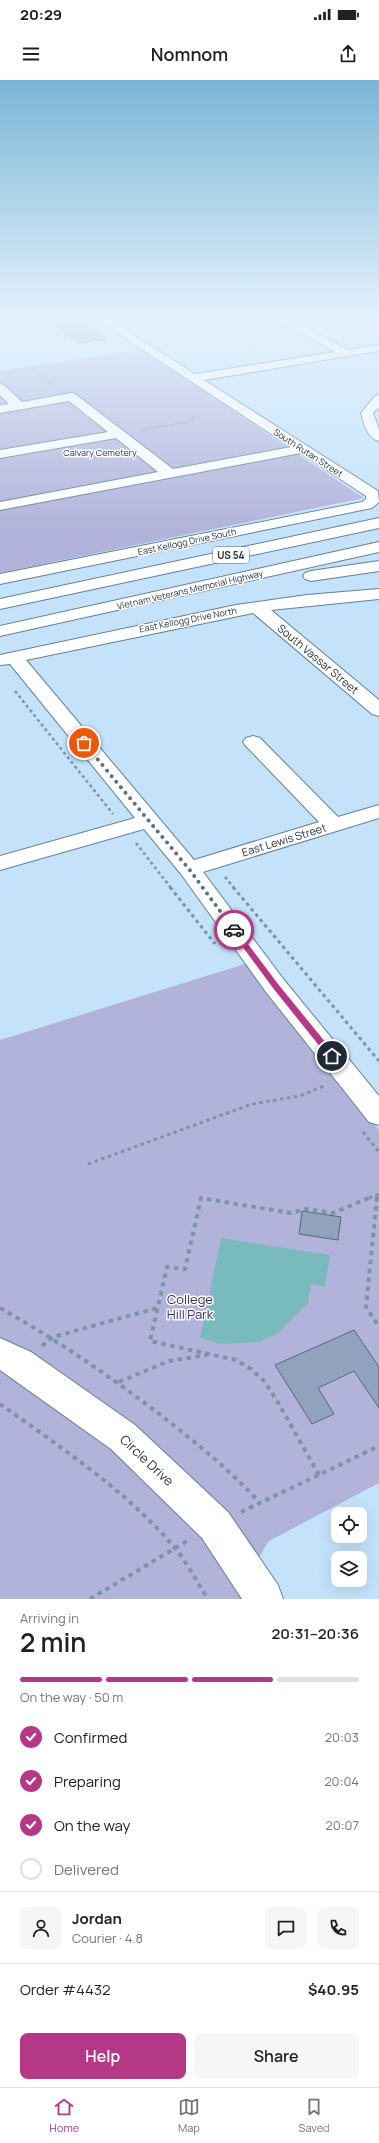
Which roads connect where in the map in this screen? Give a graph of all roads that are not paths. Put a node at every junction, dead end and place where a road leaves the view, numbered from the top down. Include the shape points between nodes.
1 (0, 388) edge
2 (207, 388) edge
3 (379, 399) edge
4 (19, 406) junction
5 (0, 409) edge
6 (118, 434) junction
7 (379, 437) edge
8 (302, 449) junction
9 (0, 454) edge
10 (170, 474) junction
11 (373, 500) joint
12 (0, 506) edge
13 (379, 523) edge
14 (379, 547) edge
15 (379, 566) edge
16 (0, 579) edge
17 (379, 594) edge
18 (0, 604) edge
19 (257, 607) junction
20 (104, 609) junction
21 (0, 631) edge
22 (7, 658) edge
23 (379, 710) edge
24 (253, 742) dead end
25 (379, 811) edge
26 (148, 821) junction
27 (334, 825) junction
28 (0, 862) edge
29 (189, 869) junction
30 (379, 1115) edge
31 (10, 1358) edge
32 (264, 1599) edge

1 - 4 main road
2 - 8 main road, South Rutan Street
3 - 7 main road via 368,413 372,429
4 - 5 main road
4 - 6 main road via 71,397
6 - 9 main road
6 - 10 main road
8 - 10 main road
8 - 11 main road, South Rutan Street via 373,494
10 - 12 main road
11 - 16 main road, East Kellogg Drive South via 367,505
13 - 18 main road, US 54
14 - 20 main road, Vietnam Veterans Memorial Highway / US 54
15 - 20 main road
17 - 19 main road, East Kellogg Drive North
19 - 22 main road, East Kellogg Drive North
19 - 23 main road, South Vassar Street
20 - 21 main road, Vietnam Veterans Memorial Highway / US 54
22 - 26 main road
24 - 27 main road
25 - 27 main road, East Lewis Street
26 - 28 main road
26 - 29 main road
27 - 29 main road, East Lewis Street
29 - 30 main road via 275,986
31 - 32 main road, Circle Drive via 123,1436 214,1525

